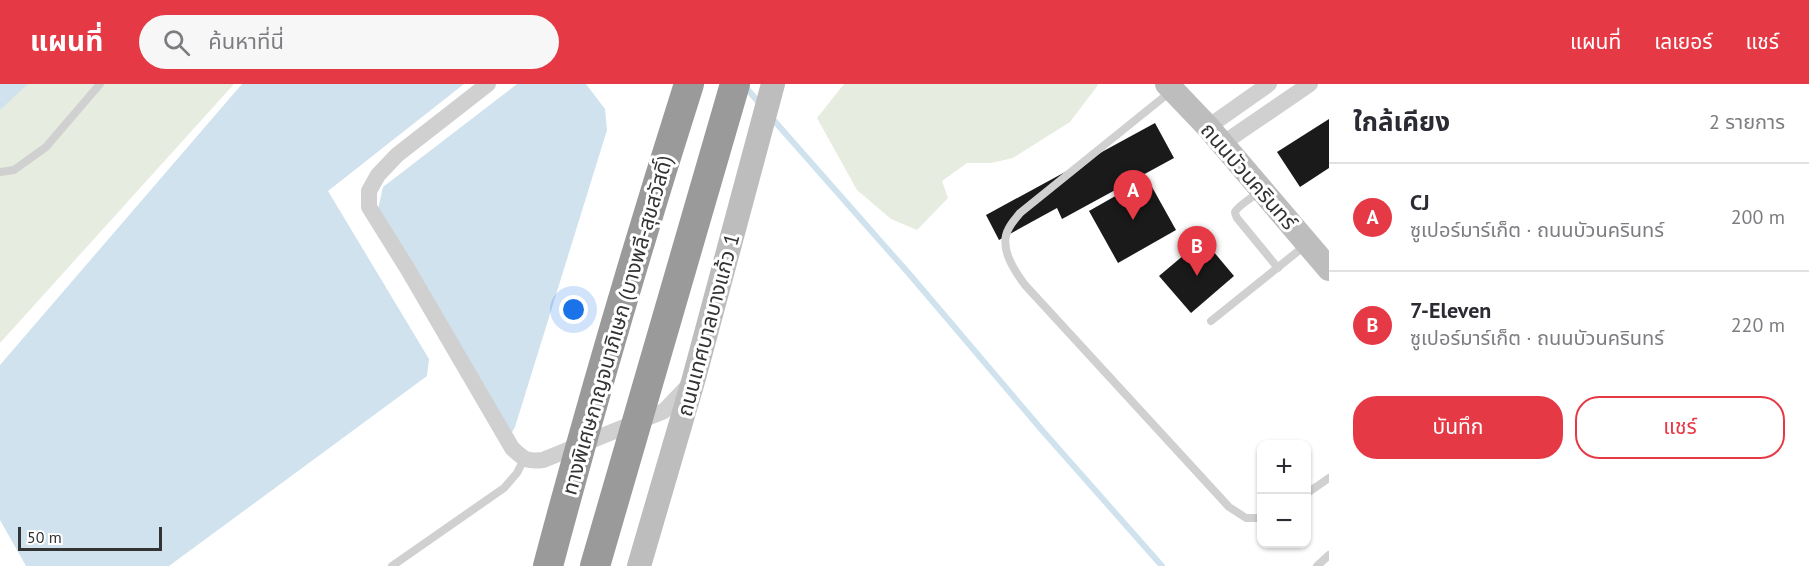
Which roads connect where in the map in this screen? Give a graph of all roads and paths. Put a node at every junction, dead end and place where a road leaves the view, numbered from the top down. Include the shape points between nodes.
1 (100, 84) edge
2 (488, 84) edge
3 (688, 84) edge
4 (735, 84) edge
5 (773, 84) edge
6 (1269, 84) edge
7 (1310, 84) edge
8 (1170, 87) edge
9 (1215, 136) junction
10 (0, 172) edge
11 (1262, 190) junction
12 (1308, 244) junction
13 (1278, 268) junction
14 (1329, 269) edge
15 (1211, 321) dead end
16 (694, 378) junction
17 (524, 459) junction
18 (1329, 478) edge
19 (1311, 491) edge
20 (1257, 518) edge
21 (1329, 555) edge
22 (392, 566) edge
23 (548, 566) edge
24 (595, 566) edge
25 (639, 566) edge
26 (1317, 566) edge

1 - 10 lane via 46,147 14,170
2 - 17 street via 397,155 369,191 369,207 512,448
3 - 23 highway, ทางพิเศษกาญจนาภิเษก (บางพลี-สุขสวัสดิ์), bridge via 596,386
4 - 24 highway, bridge
5 - 16 main road, ถนนเทศบาลบางแก้ว 1
6 - 9 street
7 - 9 street
8 - 9 main road, ถนนบัวนครินทร์
8 - 20 lane via 1020,213 1007,230 1005,245 1013,268 1025,285 1229,507 1246,518
9 - 11 main road, ถนนบัวนครินทร์
11 - 12 main road, ถนนบัวนครินทร์
11 - 13 lane via 1236,211 1236,218
12 - 13 lane
12 - 14 main road, ถนนบัวนครินทร์
13 - 15 lane
16 - 17 street via 664,411 543,459
16 - 25 main road, ถนนเทศบาลบางแก้ว 1
17 - 22 lane via 504,489
18 - 19 lane
21 - 26 lane

